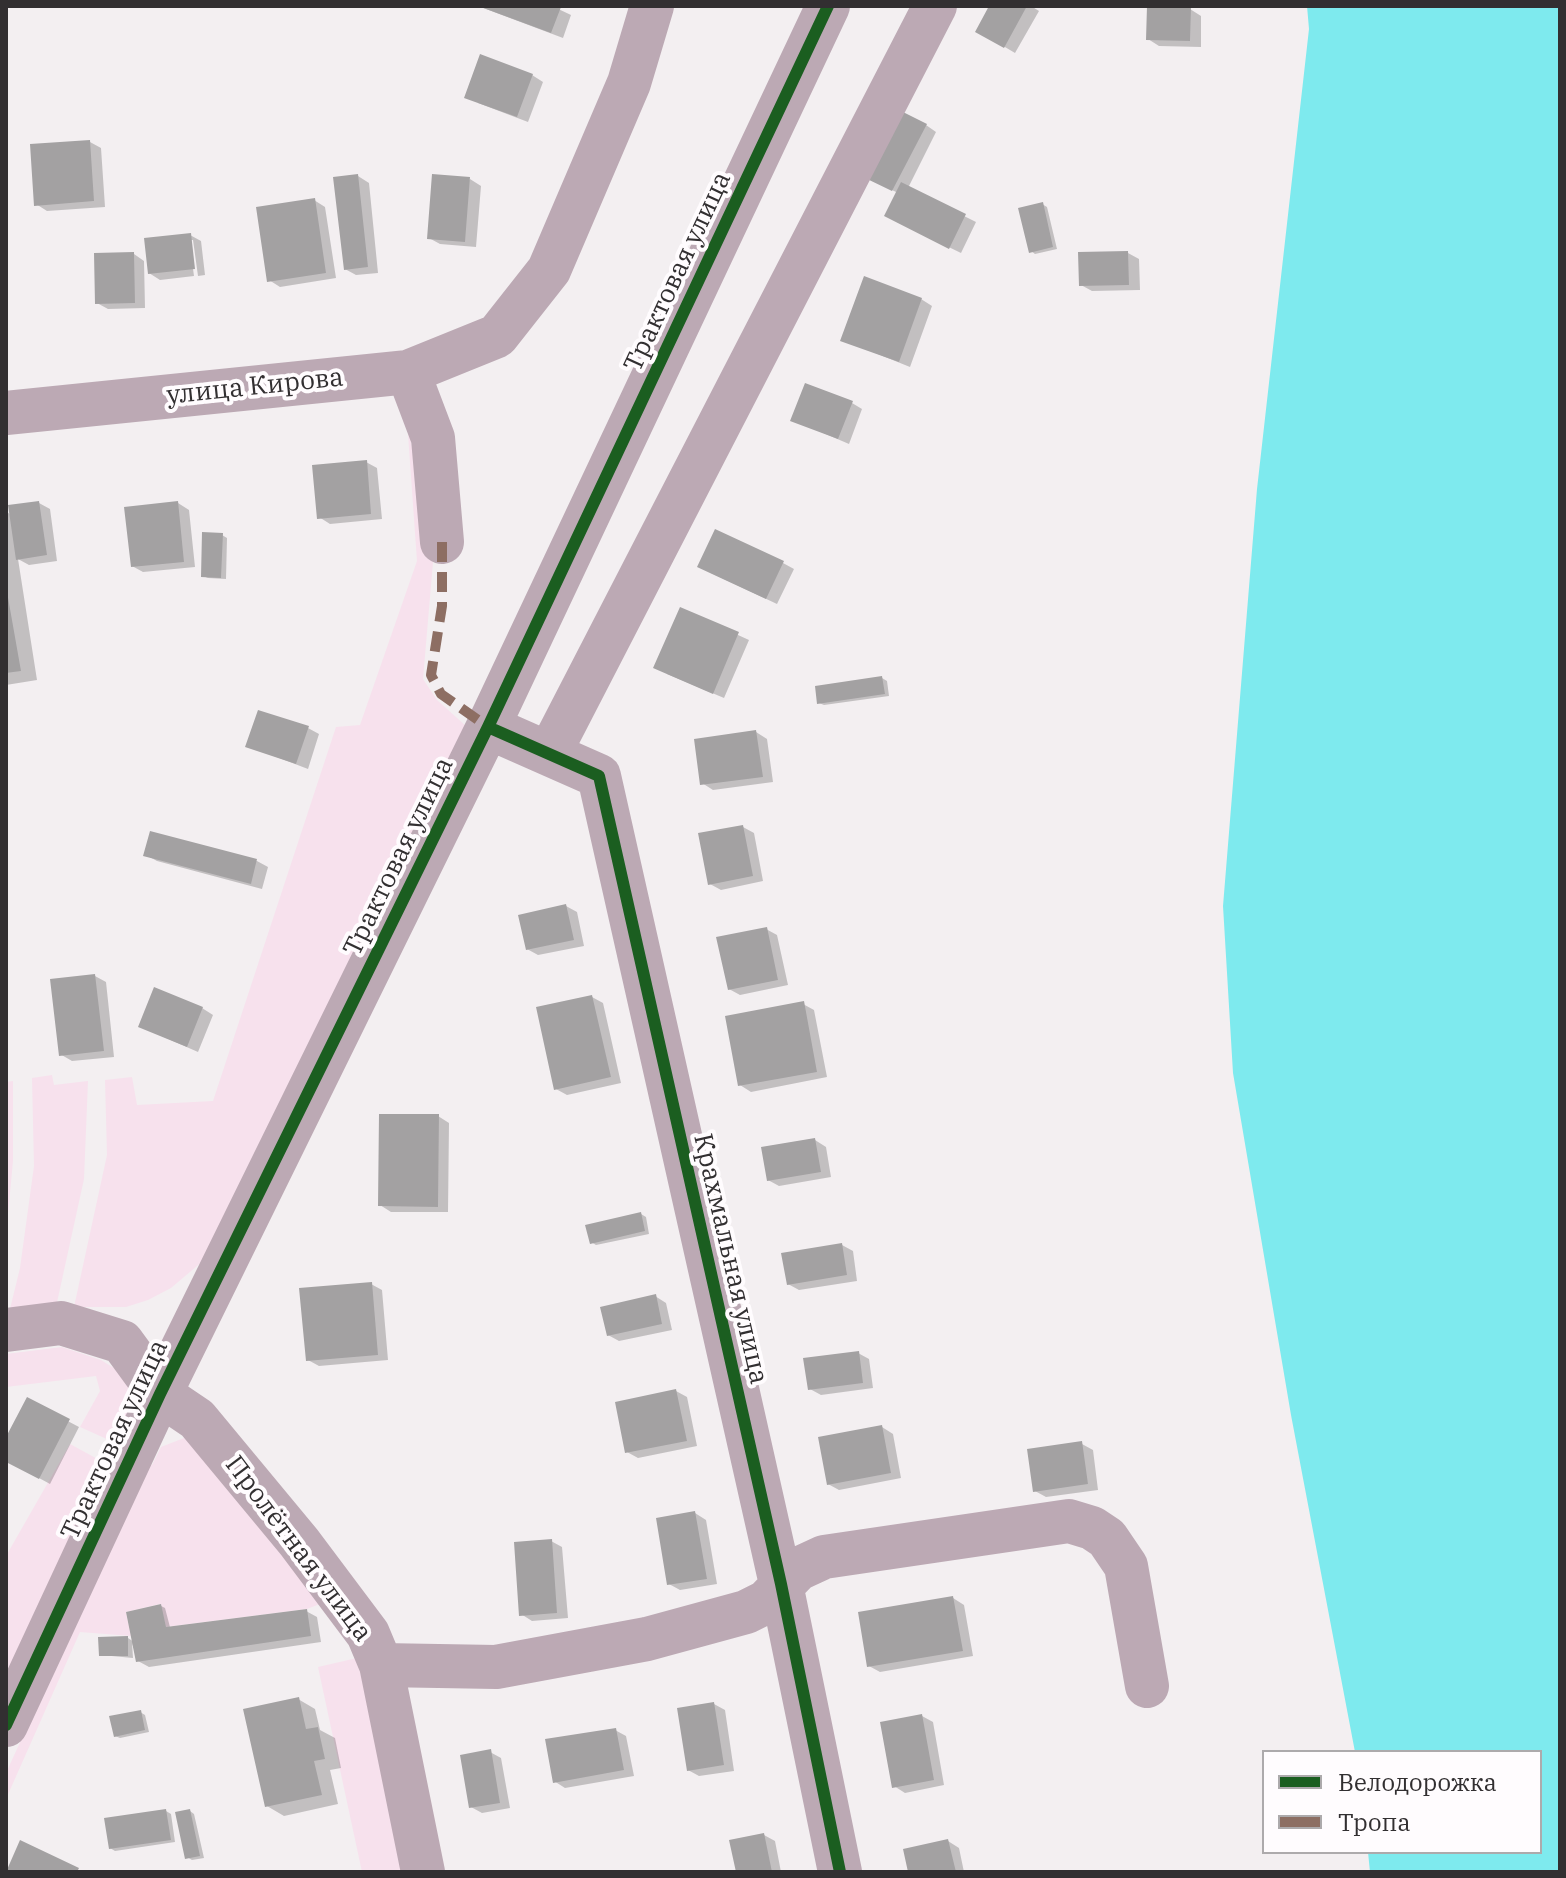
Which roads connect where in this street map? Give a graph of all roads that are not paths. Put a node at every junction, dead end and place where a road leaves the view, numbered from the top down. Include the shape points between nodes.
1 (652, 6) edge
2 (828, 6) edge
3 (935, 6) edge
4 (408, 372) junction
5 (6, 413) edge
6 (442, 542) dead end
7 (488, 727) junction
8 (549, 754) junction
9 (6, 1330) edge
10 (160, 1394) junction
11 (781, 1584) junction
12 (381, 1665) junction
13 (1147, 1686) dead end
14 (6, 1725) edge
15 (423, 1872) edge
16 (840, 1872) edge

1 - 4 street, улица Кирова via 629,83 549,270 497,336
2 - 7 street, Трактовая улица
3 - 8 street
4 - 5 street, улица Кирова
4 - 6 street via 433,438
7 - 8 street, Крахмальная улица
7 - 10 street, Трактовая улица
8 - 11 street, Крахмальная улица via 599,776
9 - 10 street, Пролётная улица via 61,1323 122,1342
10 - 12 street, Пролётная улица via 197,1419 299,1542 368,1634
10 - 14 street, Трактовая улица
11 - 12 street via 766,1602 746,1612 647,1639 496,1667
11 - 13 street via 824,1557 860,1549 1069,1521 1107,1538 1126,1566
11 - 16 street, Крахмальная улица
12 - 15 street, Пролётная улица

